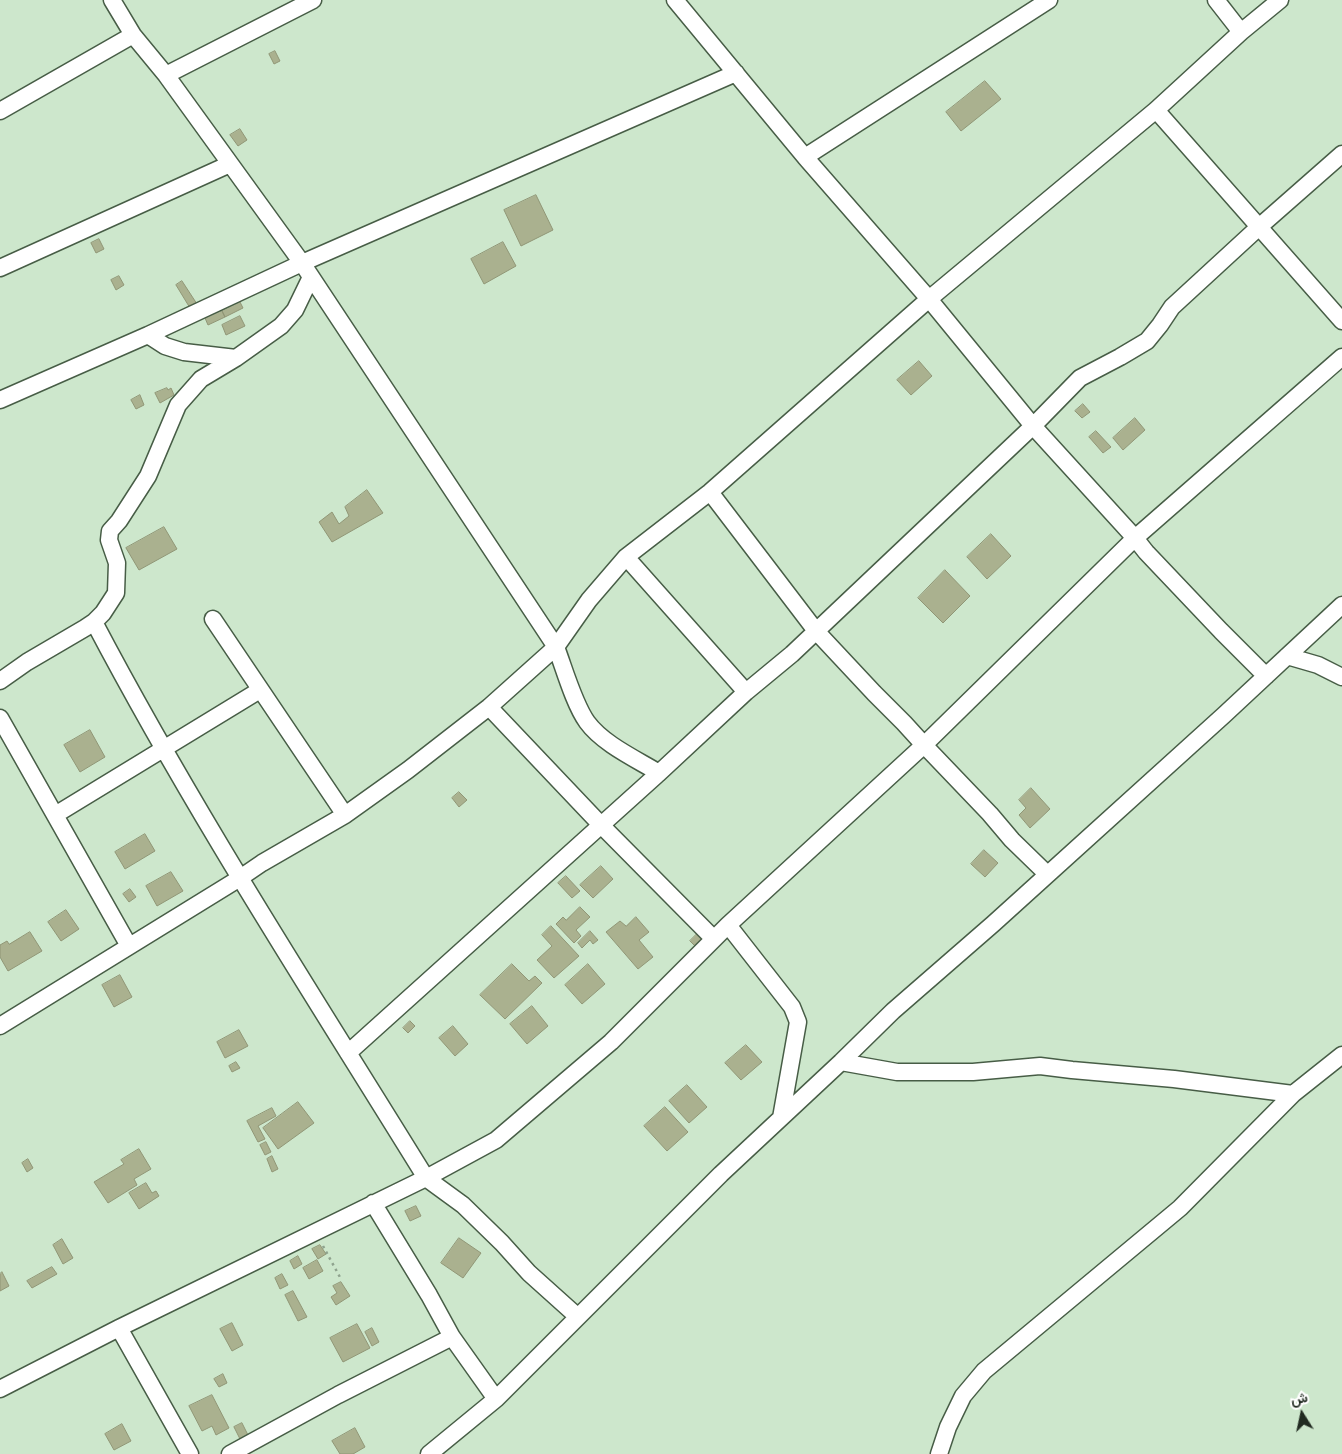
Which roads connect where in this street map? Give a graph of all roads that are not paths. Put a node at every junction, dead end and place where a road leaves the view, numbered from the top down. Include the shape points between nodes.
1 (112, 0) edge
2 (313, 0) edge
3 (675, 0) edge
4 (1049, 0) edge
5 (1216, 0) edge
6 (1280, 0) edge
7 (1241, 32) junction
8 (133, 35) junction
9 (736, 73) junction
10 (166, 75) junction
11 (1156, 110) junction
12 (0, 111) edge
13 (1342, 154) edge
14 (805, 157) junction
15 (230, 164) junction
16 (1259, 227) junction
17 (0, 268) edge
18 (307, 270) junction
19 (929, 299) junction
20 (1342, 321) edge
21 (148, 335) junction
22 (1342, 357) edge
23 (236, 358) junction
24 (0, 400) edge
25 (1033, 426) junction
26 (710, 492) junction
27 (1135, 538) junction
28 (626, 557) junction
29 (1342, 605) edge
30 (213, 619) dead end
31 (94, 622) junction
32 (816, 631) junction
33 (556, 647) junction
34 (1288, 656) junction
35 (1266, 676) junction
36 (1342, 677) edge
37 (0, 681) edge
38 (260, 690) junction
39 (746, 692) junction
40 (489, 707) junction
41 (0, 718) edge
42 (924, 745) junction
43 (164, 748) junction
44 (659, 773) junction
45 (55, 815) junction
46 (345, 815) junction
47 (601, 825) junction
48 (1048, 874) junction
49 (240, 878) junction
50 (728, 925) junction
51 (714, 939) junction
52 (129, 946) junction
53 (0, 1026) edge
54 (348, 1054) junction
55 (1342, 1055) edge
56 (841, 1062) junction
57 (1293, 1094) junction
58 (781, 1118) junction
59 (426, 1178) junction
60 (373, 1203) junction
61 (578, 1317) junction
62 (119, 1328) junction
63 (452, 1337) junction
64 (0, 1389) edge
65 (496, 1399) junction
66 (190, 1454) edge
67 (230, 1454) edge
68 (429, 1454) edge
69 (939, 1454) edge

1 - 8 street
2 - 10 street
3 - 9 street
4 - 14 street
5 - 7 street
6 - 7 street
7 - 11 street
8 - 10 street
8 - 12 street
9 - 14 street
9 - 18 street
10 - 15 street
11 - 16 street
11 - 19 street
13 - 16 street
14 - 19 street
15 - 17 street
15 - 18 street
16 - 20 street
16 - 25 street via 1172,307 1147,341 1080,378
18 - 21 street
18 - 23 street via 295,310 281,326
18 - 33 street
19 - 25 street
19 - 26 street
21 - 23 street via 165,346 184,352
21 - 24 street
22 - 27 street
23 - 31 street via 202,379 178,405 148,476 110,531 109,540 117,562 116,594
25 - 27 street
25 - 32 street
26 - 28 street
26 - 32 street
27 - 35 street
27 - 42 street
28 - 33 street
28 - 39 street
29 - 34 street
30 - 38 street
31 - 37 street
31 - 43 street
32 - 39 street
32 - 42 street
33 - 40 street
33 - 44 street via 587,722 601,736
34 - 35 street
34 - 36 street
35 - 48 street
38 - 43 street
38 - 46 street
39 - 44 street
40 - 46 street
40 - 47 street
41 - 45 street
42 - 48 street
42 - 50 street
43 - 45 street
43 - 49 street
44 - 47 street
45 - 52 street
46 - 49 street
47 - 51 street
47 - 54 street
48 - 56 street via 893,1011
49 - 52 street
49 - 54 street
50 - 51 street
50 - 58 street via 792,1007 798,1022
51 - 59 street via 612,1042 496,1140
52 - 53 street
54 - 59 street
55 - 57 street
56 - 57 street via 897,1072 973,1072 1040,1066
56 - 58 street
57 - 69 street via 1180,1208 984,1371 963,1396
58 - 61 street
59 - 60 street
59 - 61 street via 463,1205 529,1273
60 - 62 street
60 - 63 street
61 - 65 street
62 - 64 street
62 - 66 street
63 - 65 street
63 - 67 street
65 - 68 street

